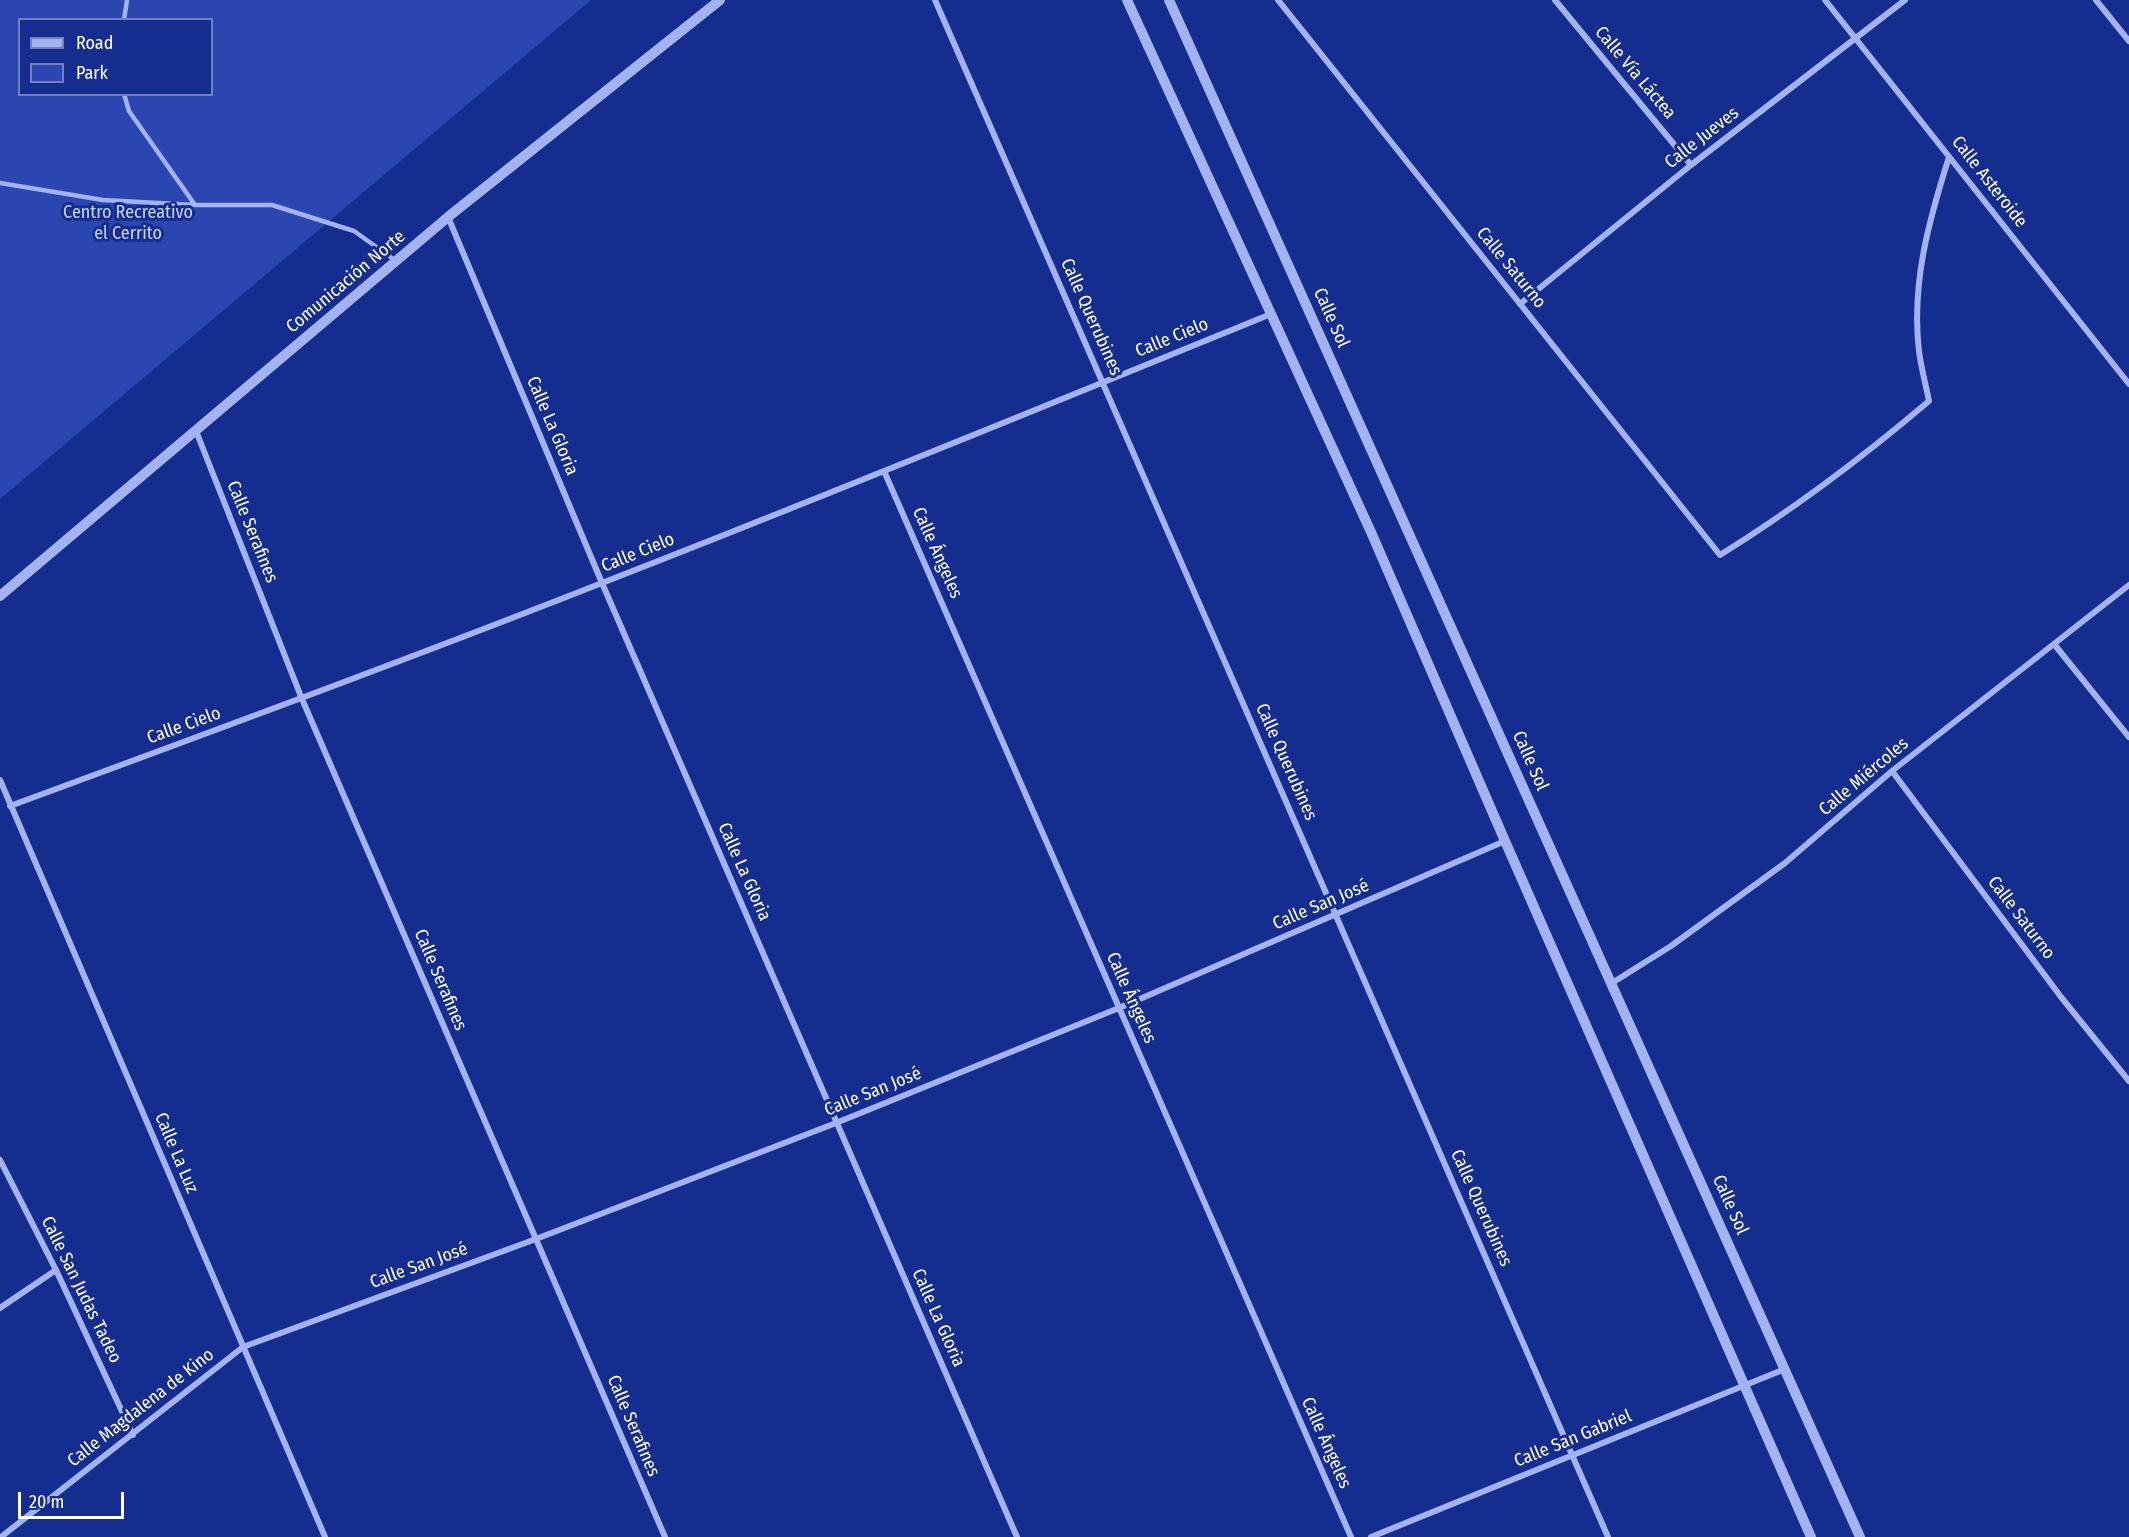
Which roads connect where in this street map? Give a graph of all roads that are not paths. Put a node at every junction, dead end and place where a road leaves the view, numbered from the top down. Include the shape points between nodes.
1 (127, 0) edge
2 (720, 0) edge
3 (935, 0) edge
4 (1127, 0) edge
5 (1169, 0) edge
6 (1278, 0) edge
7 (1555, 0) edge
8 (1825, 0) edge
9 (1905, 0) edge
10 (2096, 0) edge
11 (124, 18) edge
12 (1855, 38) junction
13 (2129, 41) edge
14 (125, 96) edge
15 (1949, 157) junction
16 (1691, 165) junction
17 (0, 183) edge
18 (195, 205) junction
19 (448, 217) junction
20 (396, 261) junction
21 (1520, 304) junction
22 (1270, 314) junction
23 (1103, 382) junction
24 (2129, 384) edge
25 (196, 431) junction
26 (884, 471) junction
27 (602, 583) junction
28 (2129, 585) edge
29 (0, 597) edge
30 (2054, 644) junction
31 (302, 699) junction
32 (2129, 737) edge
33 (1892, 771) junction
34 (0, 780) edge
35 (10, 806) junction
36 (1505, 841) junction
37 (1336, 915) junction
38 (1612, 983) junction
39 (1119, 1008) junction
40 (2129, 1081) edge
41 (836, 1123) junction
42 (0, 1160) edge
43 (536, 1239) junction
44 (56, 1270) junction
45 (0, 1308) edge
46 (243, 1347) junction
47 (1785, 1369) junction
48 (1745, 1385) junction
49 (133, 1435) junction
50 (1573, 1455) junction
51 (1, 1537) edge
52 (325, 1537) edge
53 (665, 1537) edge
54 (1017, 1537) edge
55 (1351, 1537) edge
56 (1371, 1537) edge
57 (1608, 1537) edge
58 (1811, 1537) edge
59 (1860, 1537) edge

1 - 11 lane
2 - 19 street, Comunicación Norte
3 - 23 street, Calle Querubines
4 - 22 street
5 - 38 street, Calle Sol
6 - 21 street, Calle Saturno
7 - 16 street, Calle Vía Láctea
8 - 12 street, Calle Asteroide
9 - 12 street, Calle Jueves
10 - 13 street
12 - 15 street, Calle Asteroide
12 - 16 street, Calle Jueves
14 - 18 lane via 129,111
15 - 21 street, Calle Saturno via 1923,248 1918,299 1919,351 1929,401 1828,483 1720,555
15 - 24 street, Calle Asteroide
16 - 21 street, Calle Jueves
17 - 18 lane via 104,200
18 - 20 lane via 272,205 354,231
19 - 20 street, Comunicación Norte
19 - 27 street, Calle La Gloria
20 - 25 street, Comunicación Norte
22 - 23 street, Calle Cielo
22 - 36 street
23 - 26 street, Calle Cielo
23 - 37 street, Calle Querubines
25 - 29 street, Comunicación Norte
25 - 31 street, Calle Serafines
26 - 27 street, Calle Cielo
26 - 39 street, Calle Ángeles
27 - 31 street, Calle Cielo
27 - 41 street, Calle La Gloria
28 - 30 street, Calle Miércoles
30 - 32 street
30 - 33 street, Calle Miércoles
31 - 35 street, Calle Cielo
31 - 43 street, Calle Serafines
33 - 38 street, Calle Miércoles via 1785,863 1671,946
33 - 40 street, Calle Saturno via 2061,997
34 - 35 street, Calle La Luz
35 - 46 street, Calle La Luz
36 - 37 street, Calle San José
36 - 48 street
37 - 39 street, Calle San José
37 - 50 street, Calle Querubines
38 - 47 street, Calle Sol
39 - 41 street, Calle San José
39 - 55 street, Calle Ángeles
41 - 43 street, Calle San José
41 - 54 street, Calle La Gloria
42 - 44 street, Calle San Judas Tadeo
43 - 46 street, Calle San José
43 - 53 street, Calle Serafines
44 - 45 street
44 - 49 street, Calle San Judas Tadeo
46 - 49 street, Calle Magdalena de Kino
46 - 52 street, Calle La Luz
47 - 48 street, Calle San Gabriel
47 - 59 street, Calle Sol
48 - 50 street, Calle San Gabriel
48 - 58 street
49 - 51 street, Calle Magdalena de Kino
50 - 56 street, Calle San Gabriel
50 - 57 street, Calle Querubines

